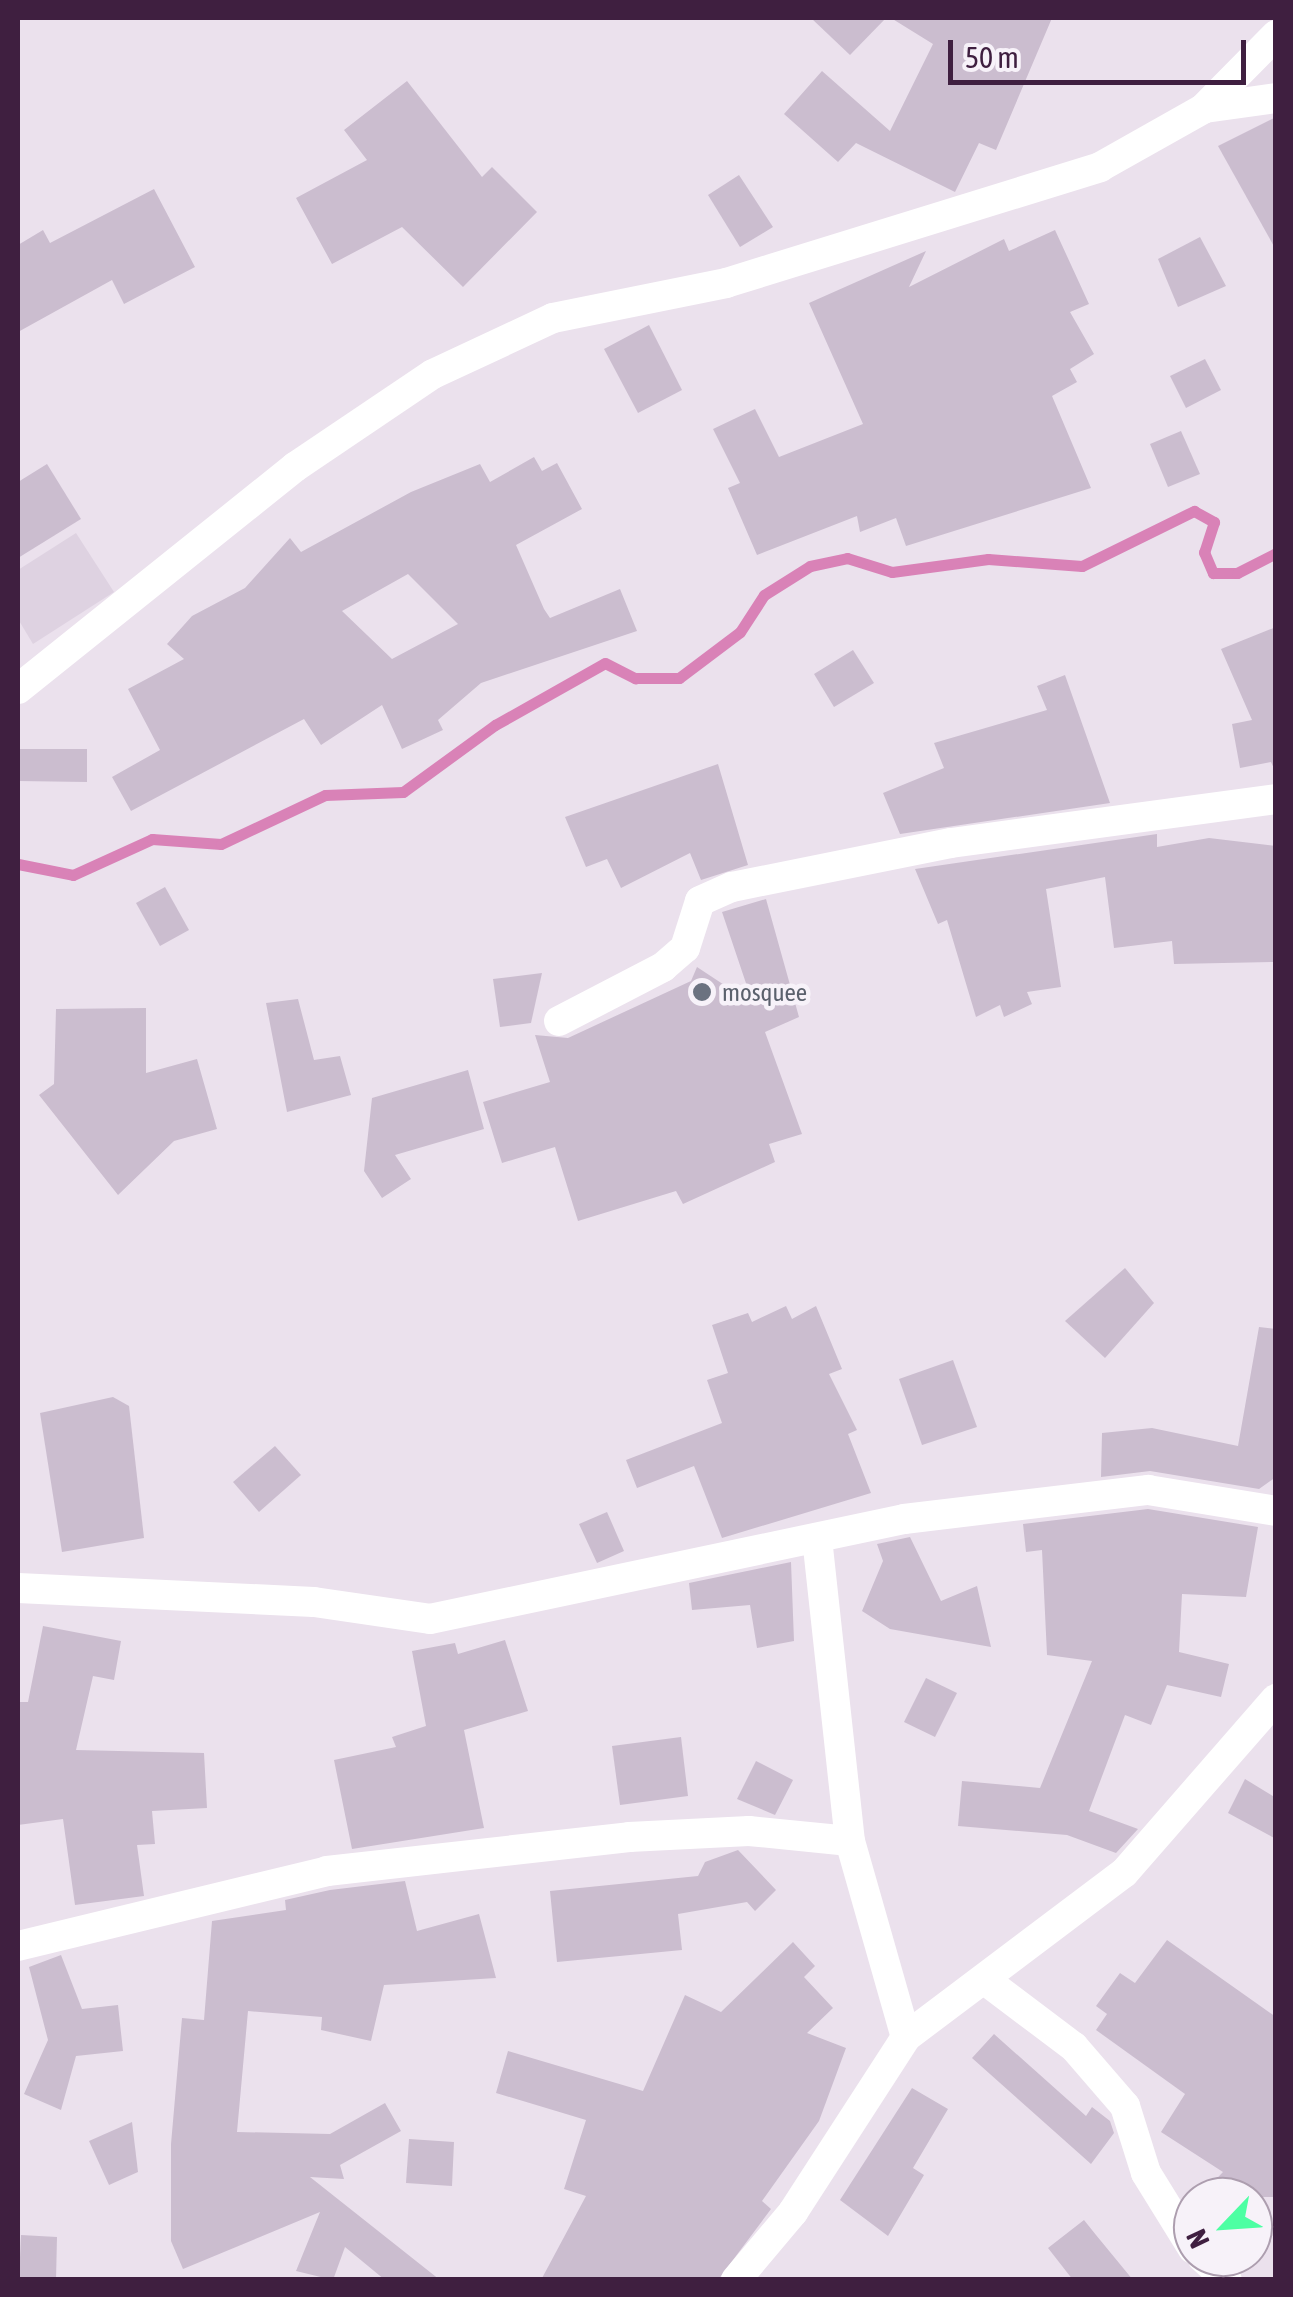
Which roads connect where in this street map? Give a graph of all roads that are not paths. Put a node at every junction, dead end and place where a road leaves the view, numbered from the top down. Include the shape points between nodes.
1 (1276, 34) edge
2 (1276, 98) edge
3 (1203, 109) junction
4 (18, 689) edge
5 (1276, 799) edge
6 (559, 1021) dead end
7 (1276, 1511) edge
8 (817, 1538) junction
9 (18, 1588) edge
10 (1276, 1698) edge
11 (850, 1841) junction
12 (18, 1946) edge
13 (984, 1980) junction
14 (906, 2038) junction
15 (1173, 2217) edge
16 (736, 2280) edge

1 - 3 street
2 - 3 street
3 - 4 street via 1100,167 726,283 553,318 434,374 296,467
5 - 6 street via 951,843 732,888 700,901 685,948 662,967
7 - 8 street via 1148,1490
8 - 9 street via 430,1618 314,1602
8 - 11 street
10 - 13 street via 1124,1872
11 - 12 street via 749,1831 628,1837 326,1870
11 - 14 street
13 - 14 street
13 - 15 street via 1074,2047 1125,2106 1146,2173
14 - 16 street via 792,2212

